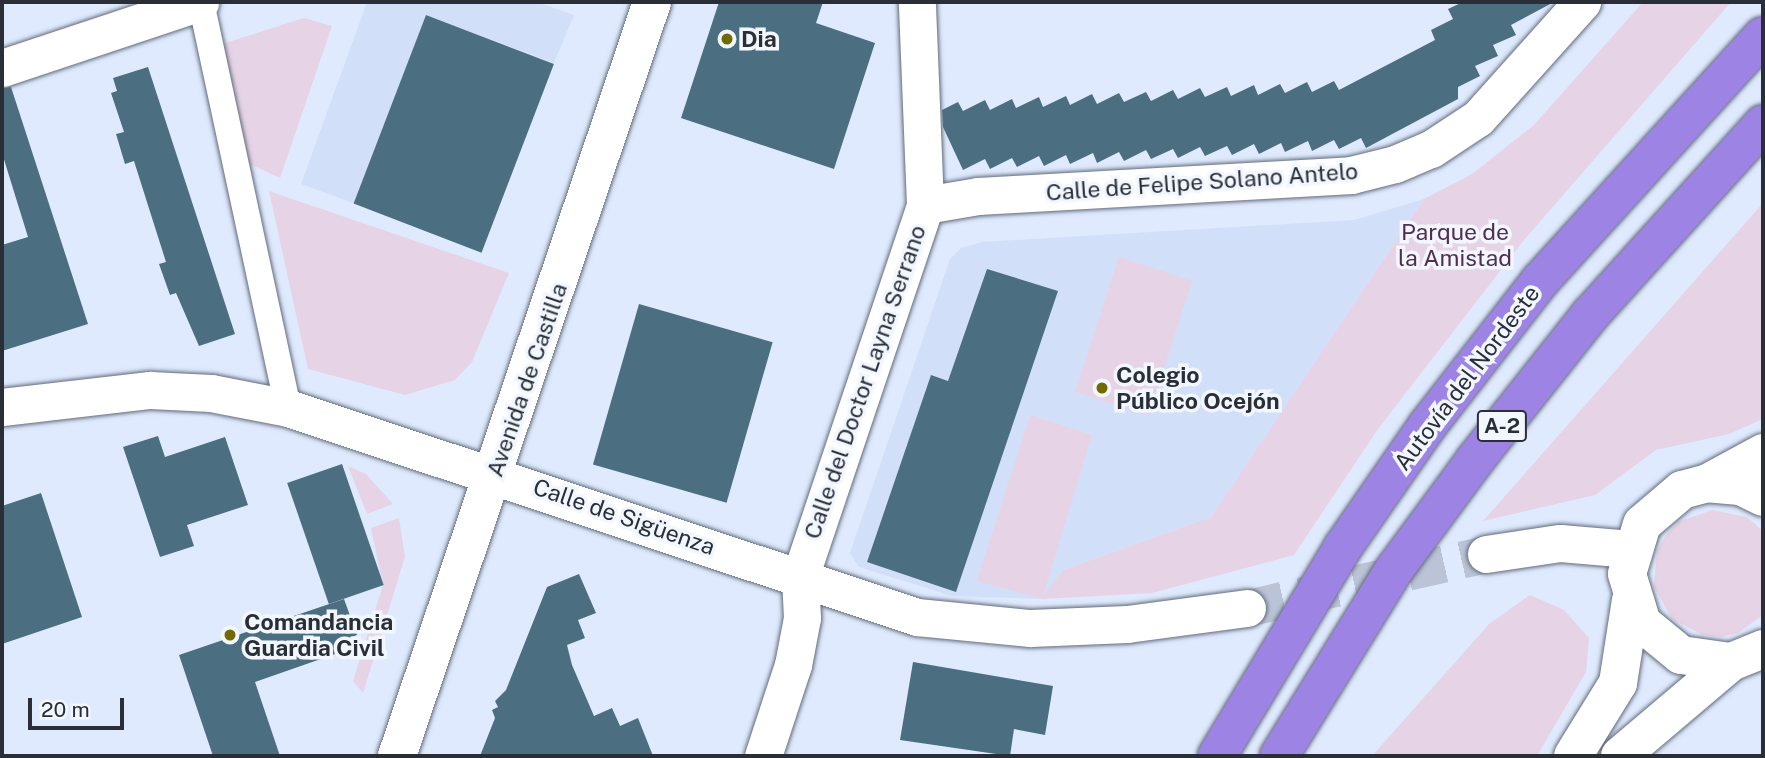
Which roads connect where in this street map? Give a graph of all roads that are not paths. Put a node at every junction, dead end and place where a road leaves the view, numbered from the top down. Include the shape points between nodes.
1 (201, 2) edge
2 (652, 2) edge
3 (917, 2) edge
4 (1582, 2) edge
5 (1763, 36) edge
6 (2, 68) edge
7 (1763, 124) edge
8 (925, 205) junction
9 (2, 407) edge
10 (288, 408) junction
11 (1763, 453) edge
12 (494, 473) junction
13 (1708, 483) junction
14 (1763, 497) edge
15 (1631, 549) junction
16 (1486, 554) tunnel mouth
17 (800, 577) junction
18 (1631, 600) junction
19 (1247, 608) tunnel mouth
20 (1747, 656) edge
21 (397, 756) edge
22 (764, 756) edge
23 (1217, 756) edge
24 (1279, 756) edge
25 (1573, 756) edge
26 (1620, 756) edge

1 - 6 street
1 - 10 street
2 - 12 street, Avenida de Castilla
3 - 8 street, Calle del Doctor Layna Serrano
4 - 8 street, Calle de Felipe Solano Antelo via 1478,118 1431,149 1395,164 1352,175 978,196
5 - 23 highway, Autovía del Nordeste / A-2 via 1540,281 1427,426 1305,606
7 - 24 highway, A-2 via 1590,315 1475,460 1394,570
8 - 17 street, Calle del Doctor Layna Serrano
9 - 10 street, Calle de Sigüenza via 150,390 211,393
10 - 12 street, Calle de Sigüenza
11 - 13 street
12 - 17 street, Calle de Sigüenza
12 - 21 street, Avenida de Castilla
13 - 14 street via 1740,486
13 - 15 street via 1659,504
15 - 16 street via 1560,543
15 - 18 street
17 - 19 street, Calle de Sigüenza via 917,617 984,625 1127,624
17 - 22 street, Calle del Doctor Layna Serrano via 802,618 793,665
18 - 20 street via 1659,642 1681,656
18 - 25 street via 1618,683
20 - 26 street

